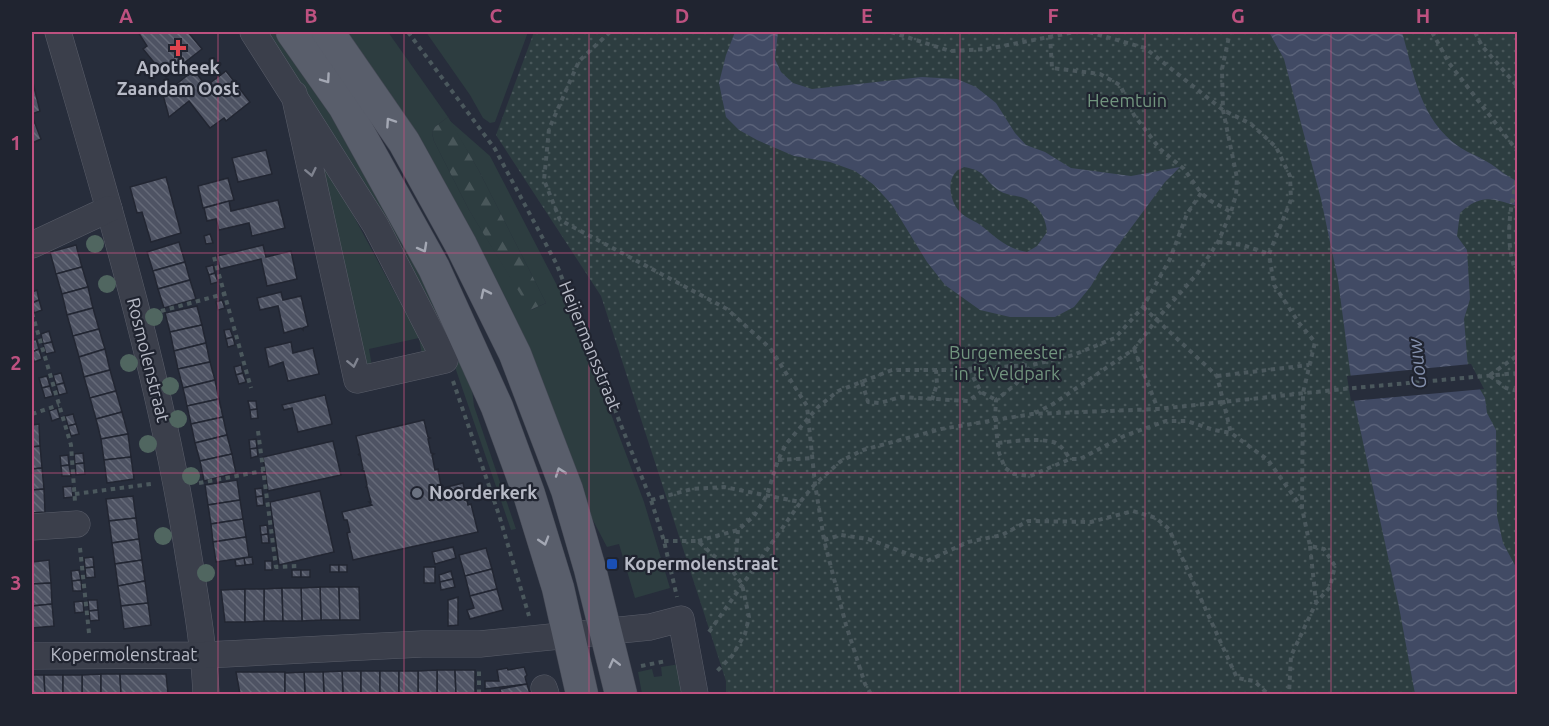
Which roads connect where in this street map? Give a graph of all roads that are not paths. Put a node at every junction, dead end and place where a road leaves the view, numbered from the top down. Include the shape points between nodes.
1 (58, 32) edge
2 (253, 32) edge
3 (292, 32) edge
4 (328, 32) edge
5 (294, 94) junction
6 (109, 210) junction
7 (32, 245) edge
8 (77, 524) road end
9 (32, 527) edge
10 (606, 631) junction
11 (569, 635) junction
12 (205, 655) junction
13 (32, 656) edge
14 (694, 688) edge
15 (206, 694) edge
16 (582, 694) edge
17 (621, 694) edge

1 - 6 street, Rosmolenstraat
2 - 5 street
3 -> 11 main road via 344,106 435,268 501,417 529,494
10 -> 4 main road via 567,490 515,354 404,142
5 -> 5 street via 357,380 446,360 376,226
6 - 7 street
6 - 12 street, Rosmolenstraat via 177,484
8 - 9 street
10 - 11 street, Kopermolenstraat
10 - 14 street, Kopermolenstraat via 650,627 681,619
17 -> 10 main road
11 - 12 street, Kopermolenstraat via 480,644
11 - 16 main road
12 - 13 street, Kopermolenstraat
12 - 15 street, Rosmolenstraat

